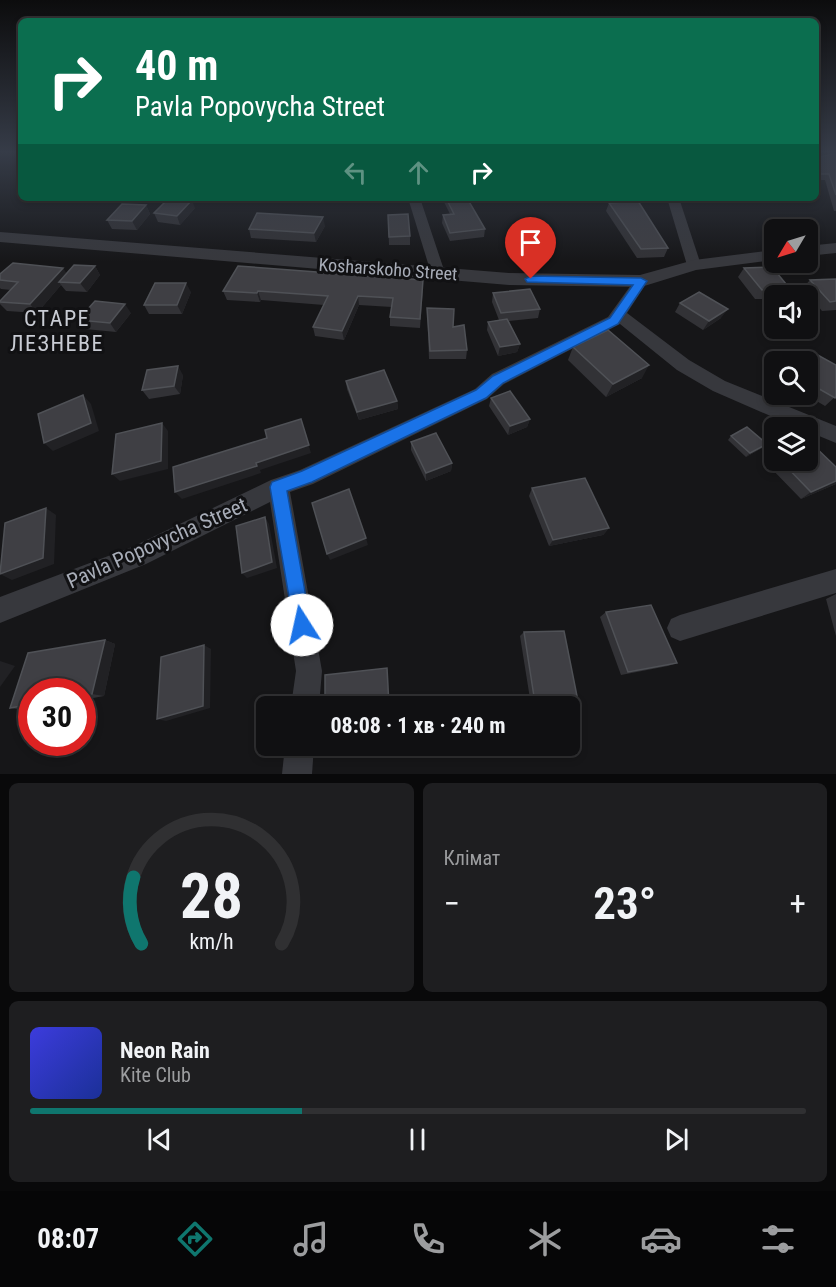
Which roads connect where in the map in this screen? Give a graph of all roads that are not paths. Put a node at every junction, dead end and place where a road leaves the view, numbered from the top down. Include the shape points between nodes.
1 (415, 201) edge
2 (674, 201) edge
3 (0, 237) edge
4 (836, 248) edge
5 (818, 250) edge
6 (764, 256) edge
7 (694, 265) junction
8 (438, 273) junction
9 (641, 281) junction
10 (619, 315) junction
11 (836, 435) edge
12 (278, 487) junction
13 (836, 581) edge
14 (3, 610) edge
15 (680, 628) dead end
16 (306, 696) edge
17 (299, 756) edge
18 (297, 774) edge

1 - 8 street
2 - 7 street
3 - 8 street, Kosharskoho Street
4 - 5 street
6 - 7 street, Kosharskoho Street
7 - 9 street, Kosharskoho Street
8 - 9 street, Kosharskoho Street via 509,279
9 - 10 street, Pavla Popovycha Street
10 - 11 street via 683,365 719,386
10 - 12 street, Pavla Popovycha Street via 498,379 481,394
12 - 14 street, Pavla Popovycha Street via 138,556
12 - 16 street via 309,671
13 - 15 street
17 - 18 street

